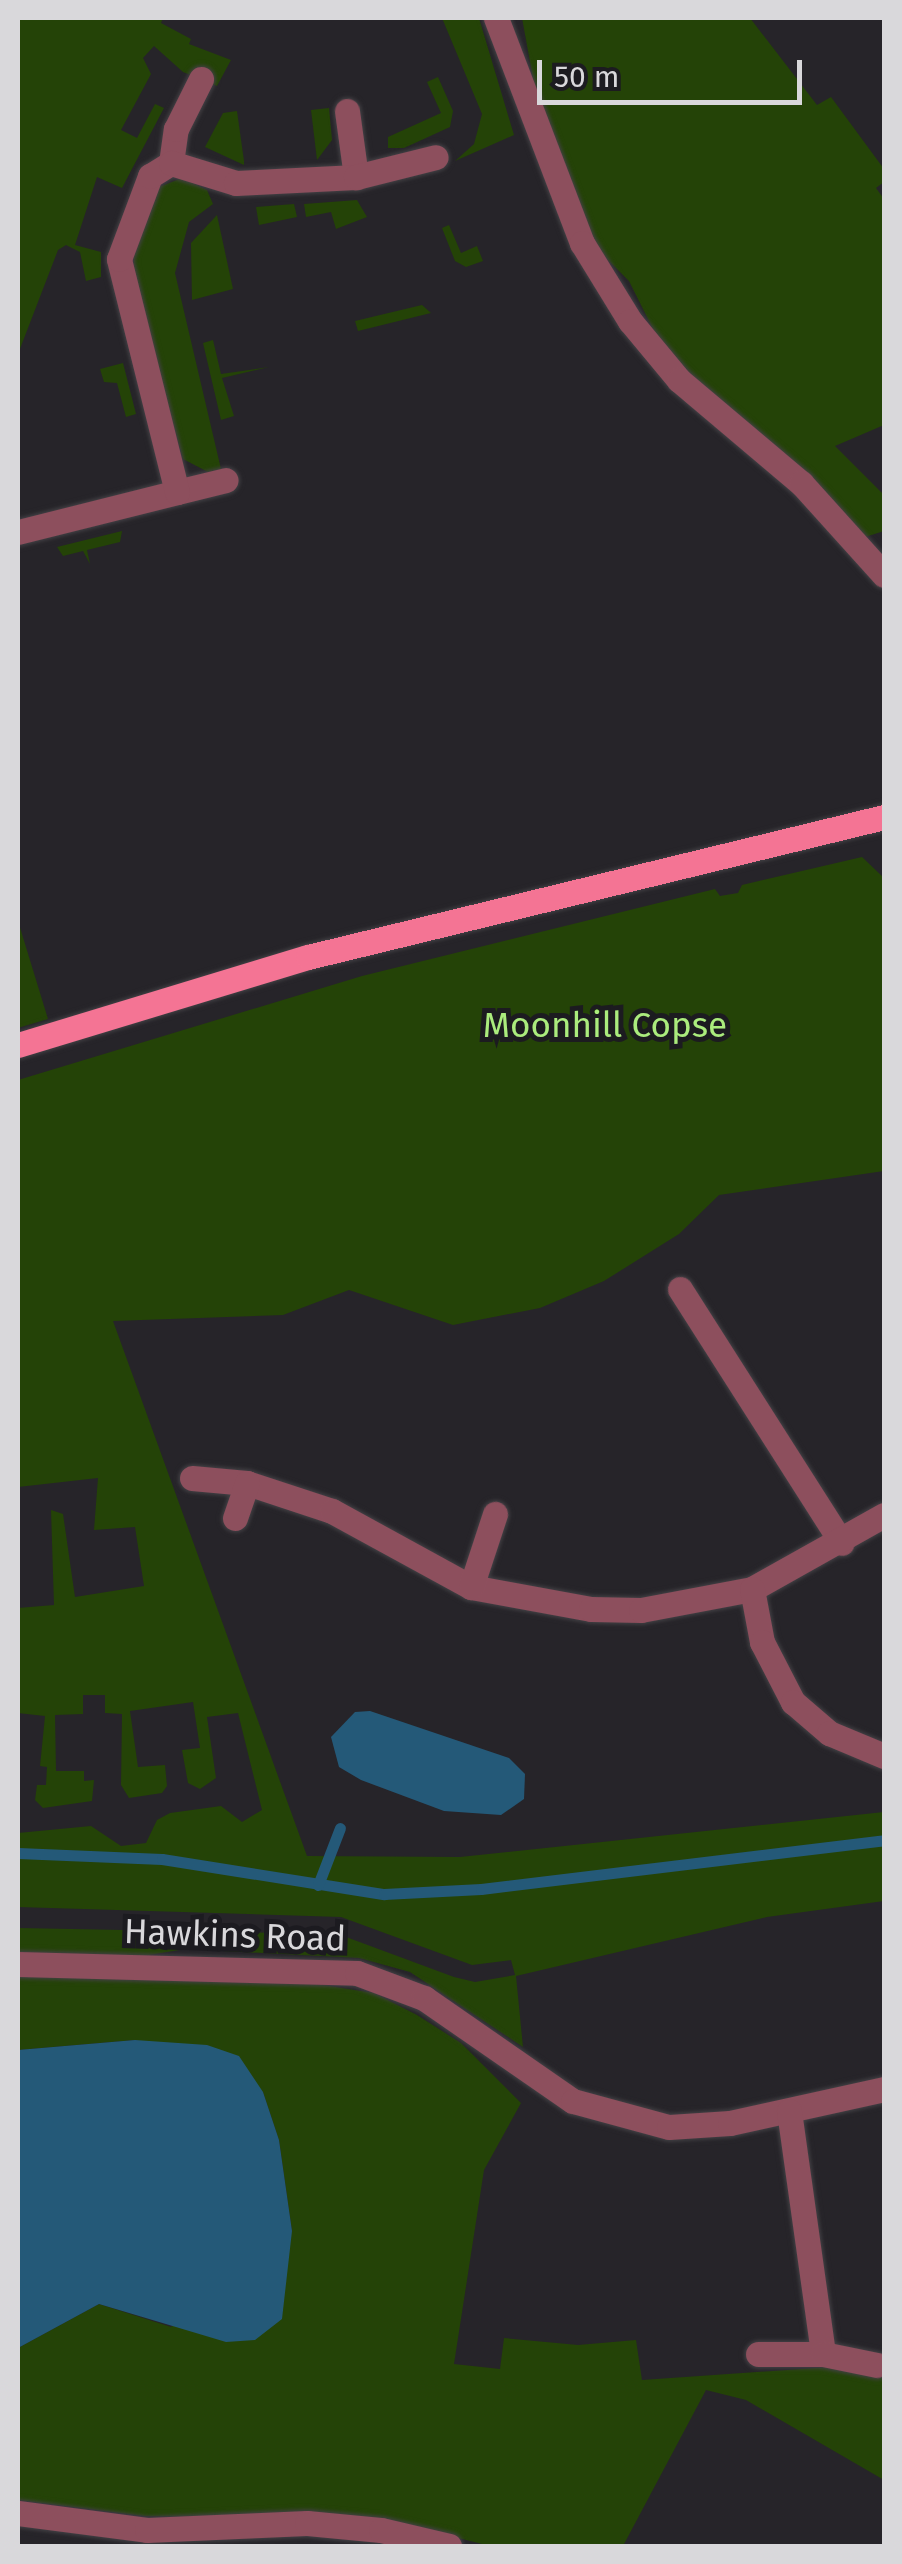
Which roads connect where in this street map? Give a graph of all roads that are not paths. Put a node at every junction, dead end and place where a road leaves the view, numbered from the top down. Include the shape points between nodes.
1 (496, 18) edge
2 (201, 80) dead end
3 (347, 111) dead end
4 (436, 157) dead end
5 (171, 163) junction
6 (356, 176) junction
7 (226, 480) dead end
8 (177, 492) junction
9 (18, 532) edge
10 (884, 575) edge
11 (884, 817) edge
12 (18, 1045) edge
13 (680, 1289) dead end
14 (192, 1478) dead end
15 (247, 1483) junction
16 (494, 1514) dead end
17 (884, 1515) edge
18 (235, 1518) dead end
19 (842, 1542) junction
20 (471, 1587) junction
21 (752, 1589) junction
22 (884, 1756) edge
23 (18, 1964) edge
24 (884, 2090) edge
25 (789, 2111) junction
26 (758, 2354) dead end
27 (824, 2354) junction
28 (877, 2365) dead end
29 (18, 2514) edge
30 (448, 2546) edge

1 - 10 street via 582,243 630,320 680,380 800,483
2 - 5 street via 176,129
3 - 6 street
4 - 6 street
5 - 6 street via 236,183
5 - 8 street via 150,176 119,259
7 - 8 street
8 - 9 street
11 - 12 main road via 308,957
13 - 19 street
14 - 15 street
15 - 18 street
15 - 20 street via 332,1510
16 - 20 street
17 - 19 street
19 - 21 street
20 - 21 street via 608,1610
21 - 22 street via 762,1642 794,1702 829,1733
23 - 25 street, Hawkins Road via 357,1973 424,1998 545,2086 628,2120 697,2128
24 - 25 street, Hawkins Road
25 - 27 street
26 - 27 street
27 - 28 street
29 - 30 street via 148,2530 307,2523

